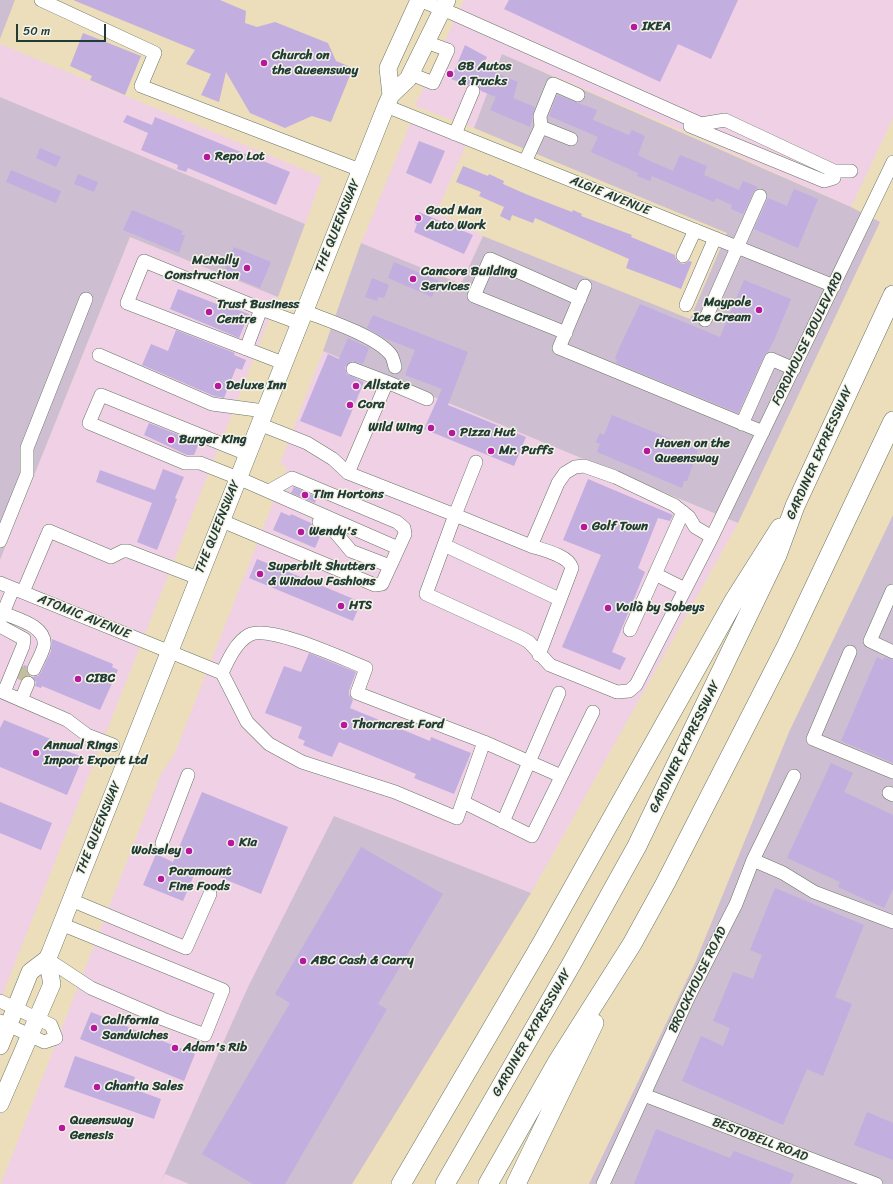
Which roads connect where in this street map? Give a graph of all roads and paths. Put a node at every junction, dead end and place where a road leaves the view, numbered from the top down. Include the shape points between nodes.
1 (41, 0) edge
2 (419, 0) edge
3 (445, 5) edge
4 (426, 42) junction
5 (411, 74) junction
6 (473, 91) dead end
7 (578, 95) dead end
8 (389, 100) junction
9 (673, 111) junction
10 (540, 127) junction
11 (455, 134) junction
12 (571, 139) dead end
13 (525, 162) junction
14 (893, 162) edge
15 (360, 170) junction
16 (851, 171) dead end
17 (834, 178) dead end
18 (760, 196) dead end
19 (695, 230) junction
20 (715, 238) junction
21 (738, 247) junction
22 (684, 256) dead end
23 (585, 286) dead end
24 (834, 286) junction
25 (893, 295) edge
26 (86, 299) dead end
27 (580, 299) junction
28 (686, 305) dead end
29 (262, 309) junction
30 (302, 317) junction
31 (705, 320) dead end
32 (566, 333) junction
33 (246, 349) junction
34 (99, 356) dead end
35 (283, 363) junction
36 (395, 367) dead end
37 (353, 368) dead end
38 (794, 369) junction
39 (387, 382) junction
40 (427, 399) dead end
41 (262, 417) junction
42 (893, 421) edge
43 (742, 424) junction
44 (763, 432) junction
45 (247, 454) junction
46 (476, 462) dead end
47 (348, 473) junction
48 (238, 478) junction
49 (274, 494) junction
50 (795, 506) junction
51 (683, 512) junction
52 (455, 515) junction
53 (222, 520) junction
54 (712, 537) junction
55 (0, 541) edge
56 (444, 545) junction
57 (532, 546) junction
58 (398, 548) junction
59 (390, 566) junction
60 (655, 574) junction
61 (198, 578) junction
62 (0, 583) edge
63 (685, 589) junction
64 (18, 590) junction
65 (892, 591) dead end
66 (559, 599) junction
67 (1, 616) edge
68 (0, 626) edge
69 (33, 627) junction
70 (630, 630) dead end
71 (24, 639) junction
72 (168, 652) junction
73 (850, 652) dead end
74 (893, 652) edge
75 (539, 655) junction
76 (30, 668) tunnel mouth
77 (222, 672) junction
78 (25, 682) tunnel mouth
79 (560, 693) dead end
80 (10, 695) edge
81 (593, 712) dead end
82 (484, 742) junction
83 (113, 746) dead end
84 (529, 762) junction
85 (893, 772) edge
86 (188, 775) dead end
87 (562, 776) junction
88 (794, 776) dead end
89 (463, 802) junction
90 (503, 822) junction
91 (162, 843) dead end
92 (753, 860) junction
93 (210, 894) dead end
94 (70, 900) junction
95 (893, 922) edge
96 (61, 924) junction
97 (632, 944) junction
98 (47, 959) junction
99 (0, 1002) edge
100 (16, 1009) junction
101 (36, 1019) junction
102 (4, 1023) edge
103 (29, 1036) junction
104 (0, 1046) edge
105 (644, 1095) junction
106 (0, 1104) edge
107 (401, 1184) edge
108 (445, 1184) edge
109 (488, 1184) edge
110 (516, 1184) edge
111 (603, 1184) edge
112 (876, 1184) edge

1 - 15 street via 155,53 141,86
2 - 3 street
2 - 8 main road, THE QUEENSWAY via 388,68
3 - 4 main road, THE QUEENSWAY
3 - 9 street
4 - 5 main road, THE QUEENSWAY
4 - 5 street via 448,50 433,84
5 - 8 main road, THE QUEENSWAY
6 - 11 street
7 - 10 street via 553,84 540,116
8 - 11 street, ALGIE AVENUE
8 - 15 main road, THE QUEENSWAY
9 - 16 street via 701,124 725,120 834,171
9 - 17 street via 680,120 690,126 824,181
10 - 12 street
10 - 13 street
11 - 13 street, ALGIE AVENUE
13 - 19 street, ALGIE AVENUE
14 - 24 street, FORDHOUSE BOULEVARD
15 - 30 main road, THE QUEENSWAY
18 - 21 street
19 - 20 street, ALGIE AVENUE
19 - 22 street
20 - 21 street, ALGIE AVENUE
20 - 28 street
21 - 24 street, ALGIE AVENUE
21 - 31 street
23 - 27 street
24 - 38 street, FORDHOUSE BOULEVARD
25 - 50 highway, GARDINER EXPRESSWAY
26 - 55 street via 27,448 27,474
27 - 32 street
27 - 32 street via 490,259 474,296
29 - 30 street
29 - 33 street
29 - 33 street via 144,261 127,303
30 - 35 main road, THE QUEENSWAY
30 - 36 street via 337,323 384,348 392,356
32 - 43 street via 559,348
33 - 35 street
34 - 41 street via 212,404
35 - 41 main road, THE QUEENSWAY
37 - 39 street
38 - 43 street via 771,360
38 - 44 street, FORDHOUSE BOULEVARD
39 - 40 street
39 - 47 street
41 - 45 main road, THE QUEENSWAY
41 - 47 street via 333,459
42 - 97 highway via 787,645
43 - 44 street
44 - 54 street, FORDHOUSE BOULEVARD
45 - 48 main road, THE QUEENSWAY
45 - 48 street via 101,395 89,422 185,463 200,463
46 - 52 street
47 - 52 street
48 - 49 street
48 - 53 main road, THE QUEENSWAY
49 - 58 street
49 - 58 street via 292,478 397,522 405,530
49 - 59 street via 291,510 331,527 351,551
50 - 107 highway via 735,599 546,936
50 - 108 highway, GARDINER EXPRESSWAY via 777,555 637,846
51 - 54 street via 695,527
51 - 57 street via 674,505 615,477 584,466 575,467 565,473 558,483
51 - 60 street
52 - 56 street
52 - 57 street
53 - 59 street via 375,585 382,584
53 - 61 main road, THE QUEENSWAY
54 - 63 street, FORDHOUSE BOULEVARD
56 - 66 street
56 - 75 street, FORDHOUSE BOULEVARD via 426,594 522,638 529,642
57 - 66 street via 564,558 571,565 571,572
58 - 59 street
60 - 63 street
60 - 70 street
61 - 64 street via 128,551 111,557 49,531
61 - 72 main road, THE QUEENSWAY
62 - 64 street, ATOMIC AVENUE
63 - 75 street, FORDHOUSE BOULEVARD via 636,685 629,691 617,692 550,665
64 - 67 street
64 - 72 street, ATOMIC AVENUE
65 - 74 street via 870,642
66 - 75 street
67 - 69 street
68 - 71 street
69 - 71 street
69 - 76 street via 41,634 44,644
71 - 80 street
72 - 77 street, ATOMIC AVENUE
72 - 94 main road, THE QUEENSWAY
73 - 85 street via 813,739
77 - 82 street via 236,649 250,634 262,632 288,637 366,668 357,693
77 - 89 street via 247,722 269,744 302,762 395,792 458,818
78 - 80 street
79 - 84 street
80 - 83 street via 67,720 87,735
81 - 87 street
82 - 84 street
82 - 89 street
84 - 87 street
84 - 90 street
86 - 91 street
87 - 90 street via 532,836
88 - 92 street, BROCKHOUSE ROAD
89 - 90 street
92 - 95 street via 783,873 814,892
92 - 105 street, BROCKHOUSE ROAD via 736,904 688,998
93 - 94 street via 186,948
94 - 96 main road, THE QUEENSWAY
96 - 98 main road, THE QUEENSWAY
96 - 98 street via 223,990 205,1035 91,988
97 - 109 highway via 558,1061
97 - 110 highway
98 - 100 main road via 30,972
98 - 101 main road via 52,984
99 - 100 street
100 - 101 street
100 - 102 main road
101 - 103 main road
101 - 103 street via 51,1025 56,1038 44,1042
102 - 103 street
102 - 104 main road
103 - 106 main road
105 - 111 street, BROCKHOUSE ROAD
105 - 112 street, BESTOBELL ROAD

